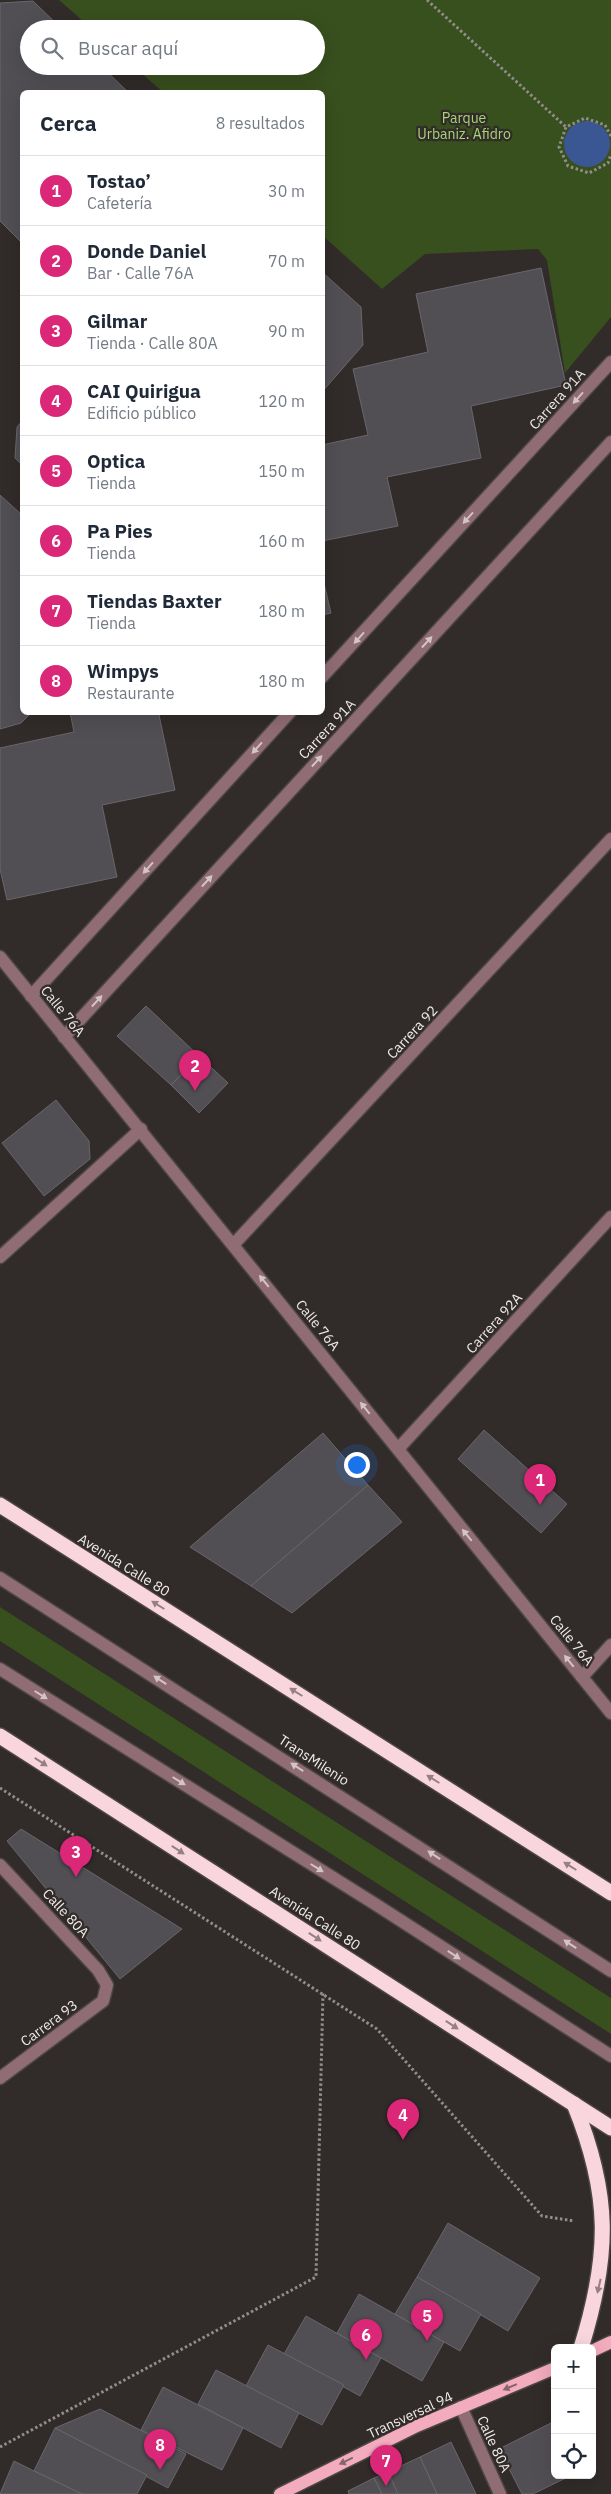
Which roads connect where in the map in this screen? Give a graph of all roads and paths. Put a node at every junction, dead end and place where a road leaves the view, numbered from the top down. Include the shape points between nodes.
1 (427, 0) edge
2 (566, 127) junction
3 (611, 136) edge
4 (611, 154) edge
5 (610, 164) edge
6 (611, 362) edge
7 (611, 442) edge
8 (325, 674) edge
9 (287, 715) edge
10 (611, 839) edge
11 (0, 957) edge
12 (31, 996) junction
13 (64, 1037) junction
14 (141, 1129) junction
15 (611, 1217) edge
16 (234, 1244) junction
17 (0, 1257) edge
18 (398, 1449) junction
19 (0, 1506) edge
20 (0, 1578) edge
21 (611, 1645) edge
22 (0, 1669) edge
23 (582, 1677) junction
24 (611, 1713) edge
25 (0, 1736) edge
26 (0, 1788) edge
27 (0, 1865) edge
28 (611, 1893) edge
29 (611, 1971) edge
30 (107, 1985) joint
31 (323, 1993) junction
32 (611, 2056) edge
33 (0, 2078) edge
34 (573, 2103) junction
35 (611, 2128) edge
36 (542, 2216) dead end
37 (611, 2342) edge
38 (582, 2344) edge
39 (596, 2349) edge
40 (551, 2370) edge
41 (461, 2407) junction
42 (0, 2447) edge
43 (280, 2494) edge
44 (500, 2494) edge

1 - 2 path
2 - 3 path via 585,118 605,125
2 - 5 path via 559,147 568,166 589,173
4 - 5 path
6 -> 8 street, Carrera 91A
13 -> 7 street, Carrera 91A
9 -> 12 street
10 - 16 street, Carrera 92
11 - 12 street, Calle 76A
12 - 13 street, Calle 76A
13 - 14 street, Calle 76A
14 - 16 street, Calle 76A
14 - 17 street
15 - 18 street, Carrera 92A
18 -> 16 street, Calle 76A
23 -> 18 street, Calle 76A
28 -> 19 highway, Avenida Calle 80
29 -> 20 street, TransMilenio
21 - 23 street
22 -> 32 street
23 - 24 street, Calle 76A
25 -> 34 highway, Avenida Calle 80
26 - 31 path
27 - 30 street, Calle 80A via 98,1970
30 - 33 street, Carrera 93 via 103,2001
31 - 36 path via 377,2029
31 - 42 path via 316,2277
34 - 35 highway, Avenida Calle 80
34 -> 38 highway via 595,2153 607,2226 603,2265
37 - 39 main road
40 -> 41 main road, Transversal 94
41 -> 43 main road, Transversal 94
41 - 44 street, Calle 80A

